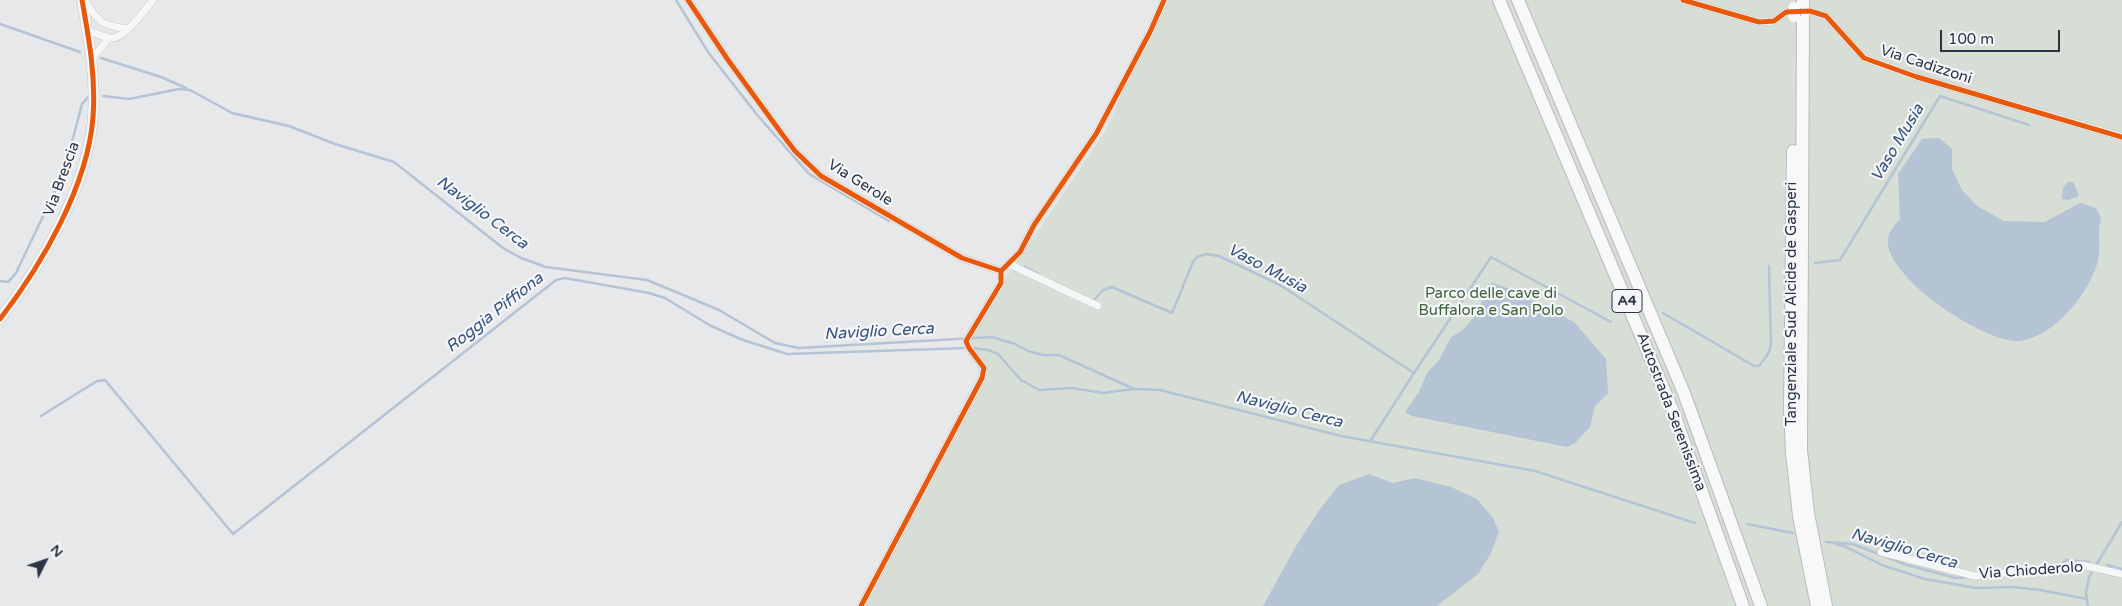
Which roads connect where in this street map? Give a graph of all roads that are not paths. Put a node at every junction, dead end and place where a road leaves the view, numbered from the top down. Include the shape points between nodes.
1 (83, 0) edge
2 (153, 0) edge
3 (688, 0) edge
4 (1164, 0) edge
5 (1499, 0) edge
6 (1518, 0) edge
7 (1683, 0) edge
8 (1799, 8) edge
9 (106, 26) junction
10 (128, 29) junction
11 (88, 30) junction
12 (108, 38) junction
13 (92, 59) junction
14 (2122, 137) edge
15 (1008, 264) junction
16 (1001, 271) junction
17 (1098, 306) dead end
18 (0, 319) edge
19 (1881, 552) dead end
20 (2122, 574) edge
21 (861, 606) edge
22 (1743, 606) edge
23 (1761, 606) edge
24 (1817, 606) edge
25 (1826, 606) edge

1 - 9 street
1 - 11 street, Via Brescia
2 - 10 street
3 - 16 street, Via Gerole via 782,134 821,176 962,258
4 - 15 street via 1096,134 1034,225 1020,252
5 - 22 highway, Autostrada Serenissima / A4 via 1672,410
6 - 23 highway, Autostrada Serenissima / A4 via 1684,393
7 - 14 street, Via Cadizzoni via 1759,22 1774,21 1786,12 1810,11 1826,16 1864,58 1917,77
8 - 24 highway, Tangenziale Sud Alcide de Gasperi via 1790,399 1800,525
8 - 25 highway, Tangenziale Sud Alcide de Gasperi via 1801,450 1808,513
9 - 10 street
9 - 11 street
10 - 12 street via 116,38
11 - 12 street
11 - 13 street, Via Brescia
12 - 13 street
13 - 18 street, Via Brescia via 93,119 81,172 57,230
15 - 16 street
15 - 17 street
16 - 21 street via 1002,283 966,341 984,368 982,378
19 - 20 street, Via Chioderolo via 1975,576 2082,565

